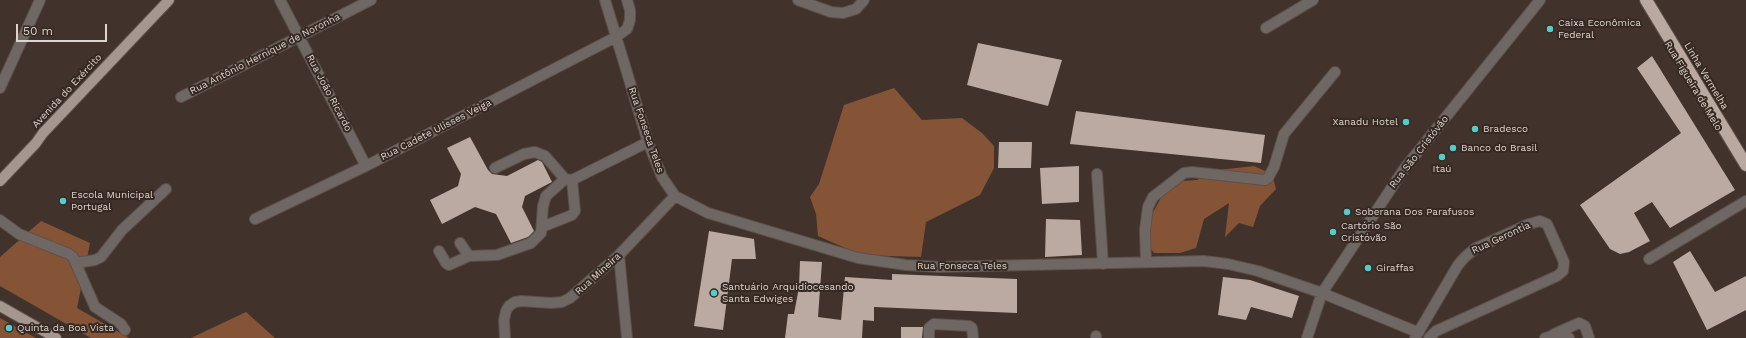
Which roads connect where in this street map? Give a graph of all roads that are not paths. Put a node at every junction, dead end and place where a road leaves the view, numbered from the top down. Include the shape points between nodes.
1 (40, 0) edge
2 (169, 0) edge
3 (280, 0) edge
4 (371, 0) edge
5 (605, 0) edge
6 (627, 0) edge
7 (798, 0) edge
8 (864, 0) edge
9 (1314, 0) edge
10 (1540, 0) edge
11 (1641, 0) edge
12 (1647, 0) edge
13 (1266, 28) dead end
14 (299, 36) junction
15 (616, 37) junction
16 (1335, 72) dead end
17 (0, 88) edge
18 (181, 97) dead end
19 (648, 142) junction
20 (1746, 160) edge
21 (1746, 165) edge
22 (366, 166) junction
23 (495, 168) dead end
24 (1746, 172) edge
25 (1097, 174) dead end
26 (569, 180) junction
27 (0, 181) edge
28 (166, 189) dead end
29 (675, 196) junction
30 (1746, 201) edge
31 (255, 219) dead end
32 (0, 220) edge
33 (542, 227) junction
34 (460, 243) dead end
35 (439, 251) dead end
36 (620, 255) junction
37 (469, 256) junction
38 (1649, 259) dead end
39 (1146, 262) junction
40 (76, 263) junction
41 (1103, 264) junction
42 (1322, 293) junction
43 (0, 306) edge
44 (125, 330) dead end
45 (1416, 335) edge
46 (1550, 336) edge
47 (56, 338) edge
48 (505, 338) edge
49 (627, 338) edge
50 (929, 338) edge
51 (973, 338) edge
52 (1307, 338) edge
53 (1429, 338) edge
54 (1569, 338) edge
55 (1589, 338) edge

1 - 17 street
2 - 27 main road, Avenida do Exército via 43,132
3 - 14 street, Rua João Ricardo
4 - 14 street, Rua Antônio Hernique de Noronha
5 - 15 street, Rua Fonseca Teles
6 - 15 street, Rua Cadete Ulisses Veiga via 630,20 627,29
7 - 8 street via 831,12 843,13 856,9
9 - 13 street
10 - 42 street, Rua São Cristóvão via 1404,168
11 - 24 street, Rua Figueira de Melo
12 - 20 highway, Linha Vermelha
12 - 21 highway, Linha Vermelha
14 - 18 street, Rua Antônio Hernique de Noronha
14 - 22 street, Rua João Ricardo
15 - 19 street, Rua Fonseca Teles
15 - 22 street, Rua Cadete Ulisses Veiga
16 - 39 street via 1284,134 1268,178 1265,180 1184,173 1153,198 1148,207 1145,230
19 - 26 street
19 - 29 street, Rua Fonseca Teles via 662,177
22 - 31 street, Rua Cadete Ulisses Veiga
23 - 26 street via 524,154 535,152 545,156
25 - 41 street
26 - 33 street via 546,196
26 - 33 street via 575,210 572,215
28 - 40 street via 122,230 101,257
29 - 36 street, Rua Mineira
29 - 41 street, Rua Fonseca Teles via 708,213 858,258 939,267
30 - 38 street
32 - 40 street via 19,234 69,254
33 - 37 street via 531,243 497,255
34 - 37 street
35 - 37 street via 449,265
36 - 48 street, Rua Mineira via 562,302 515,302 506,311
36 - 49 street
39 - 41 street, Rua Fonseca Teles
39 - 42 street, Rua Fonseca Teles via 1204,261 1228,264 1258,271
40 - 44 street via 95,307 121,324
42 - 45 street, Rua Gerontia
42 - 52 street, Rua São Cristóvão
43 - 47 main road
45 - 53 street, Rua Gerontia via 1465,257 1476,248 1529,224 1540,221 1547,224 1564,262 1563,271 1436,332
46 - 54 street via 1565,334
46 - 55 street via 1579,324 1585,326
50 - 51 street via 930,328 934,324 969,326 972,328

